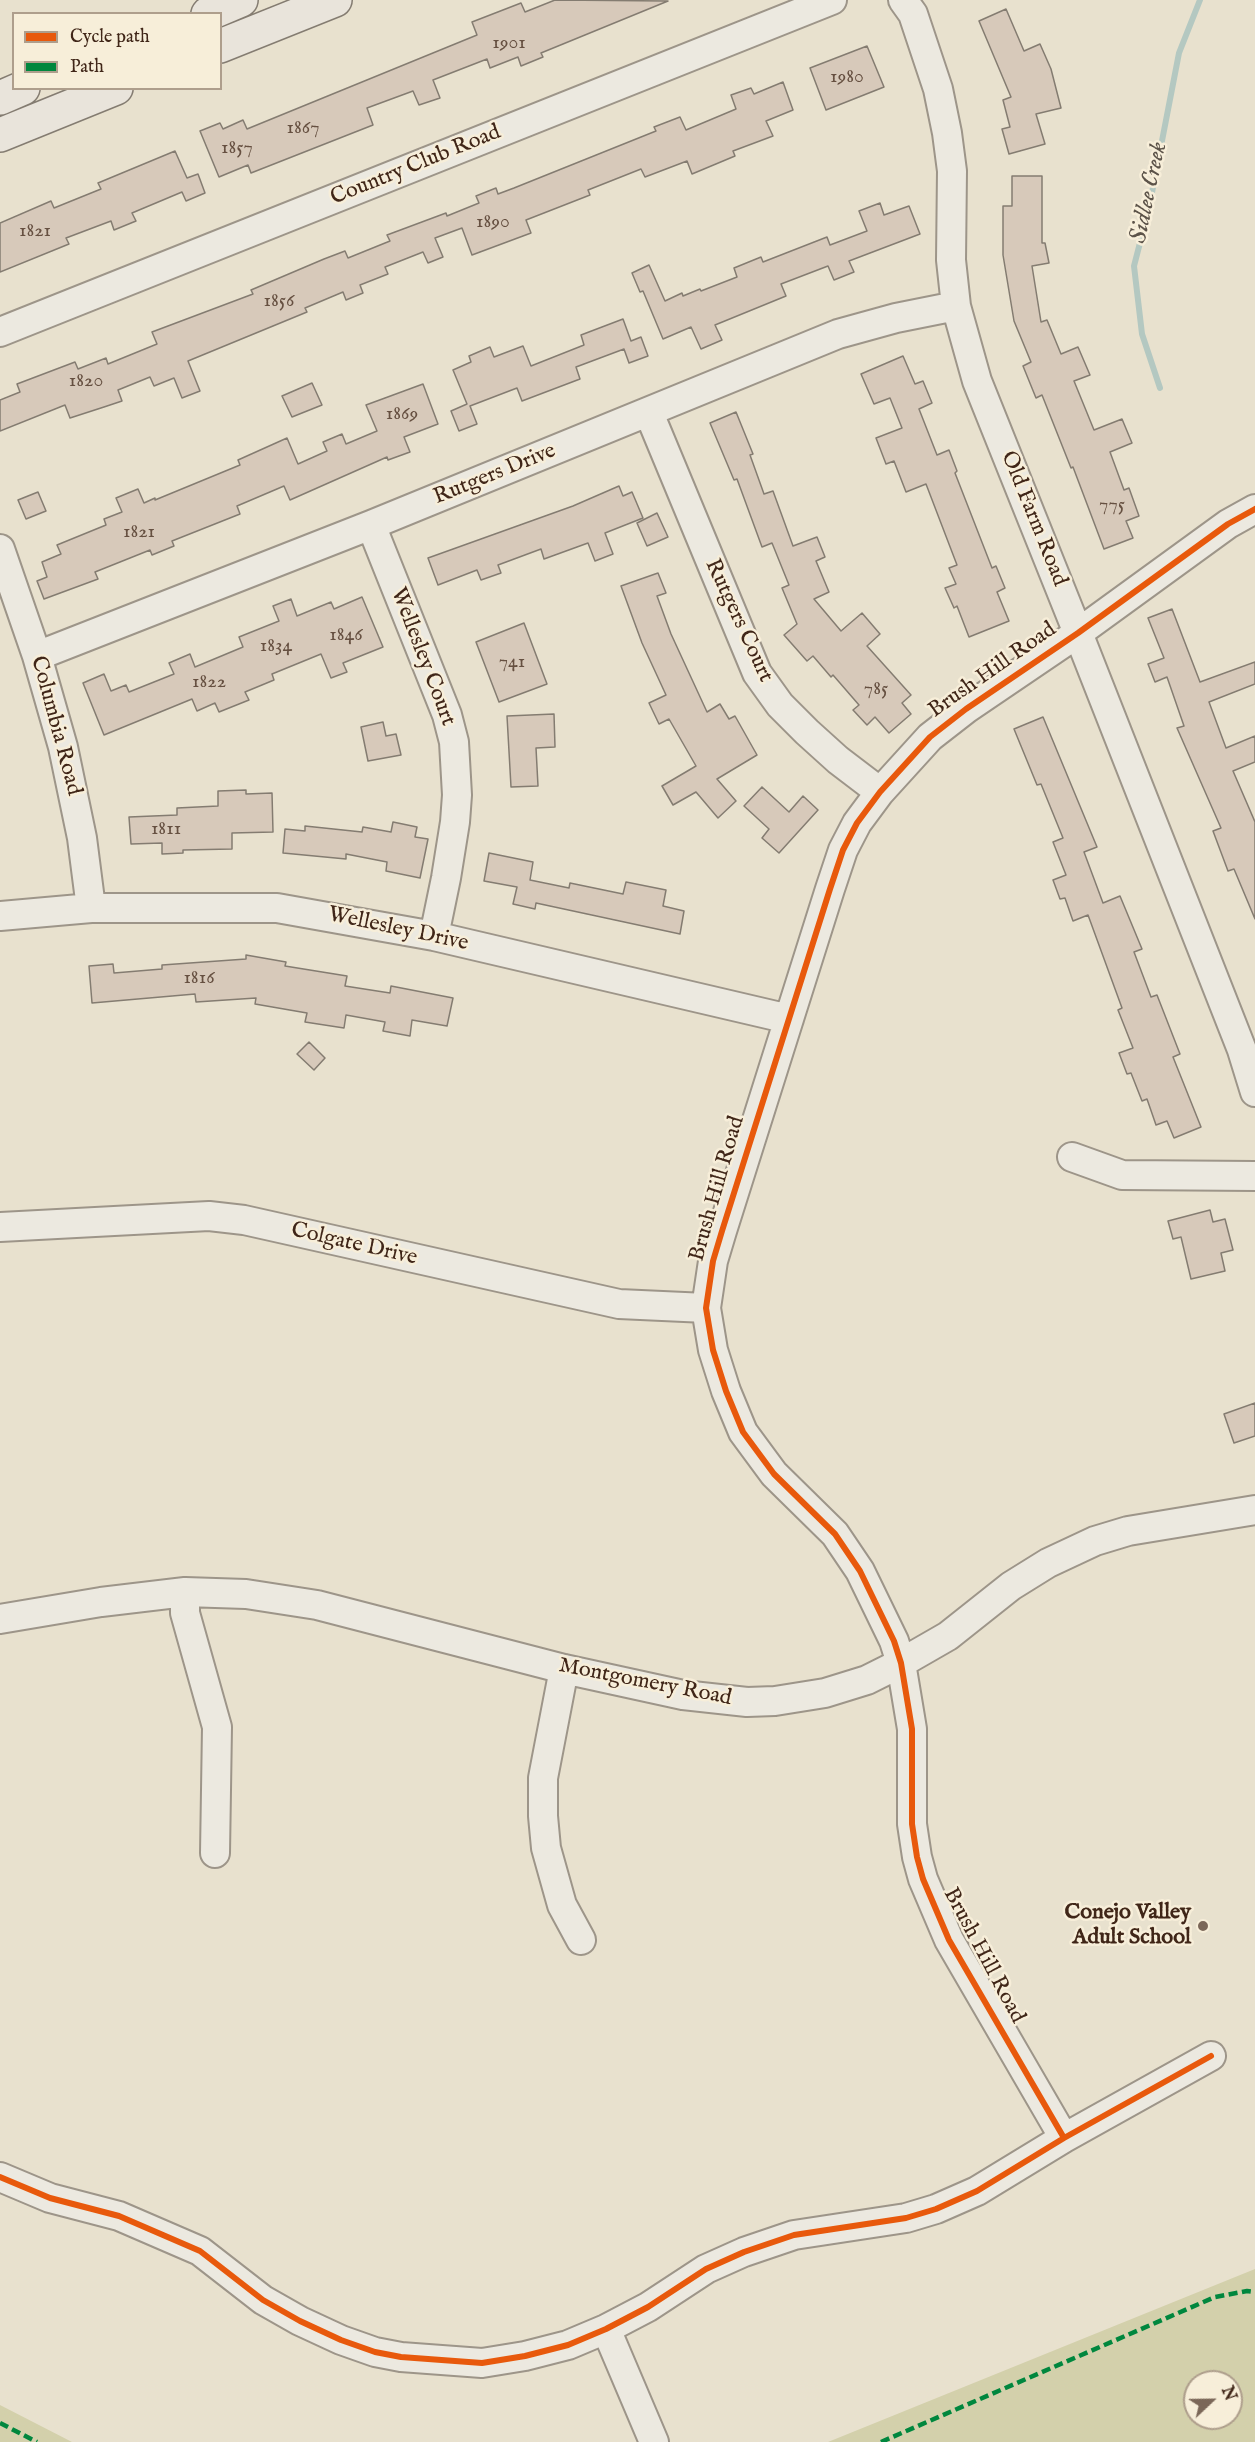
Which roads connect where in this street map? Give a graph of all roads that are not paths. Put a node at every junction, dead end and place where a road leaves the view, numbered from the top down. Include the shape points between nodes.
1 (241, 0) edge
2 (335, 0) edge
3 (832, 0) edge
4 (903, 0) edge
5 (213, 12) edge
6 (222, 45) edge
7 (18, 90) edge
8 (111, 90) edge
9 (0, 98) edge
10 (0, 135) edge
11 (956, 306) junction
12 (0, 332) edge
13 (649, 413) junction
14 (1255, 509) edge
15 (371, 525) junction
16 (0, 549) edge
17 (1078, 633) junction
18 (37, 656) junction
19 (880, 792) junction
20 (91, 908) junction
21 (0, 916) edge
22 (434, 936) junction
23 (789, 1019) junction
24 (1255, 1092) edge
25 (1072, 1157) dead end
26 (1255, 1176) edge
27 (0, 1227) edge
28 (706, 1308) junction
29 (1255, 1510) edge
30 (185, 1593) junction
31 (0, 1619) edge
32 (901, 1664) junction
33 (564, 1669) junction
34 (215, 1853) dead end
35 (581, 1940) dead end
36 (1211, 2056) dead end
37 (1065, 2138) junction
38 (0, 2177) edge
39 (606, 2330) junction
40 (654, 2442) edge

1 - 5 main road
2 - 6 main road
3 - 12 street, Country Club Road
4 - 11 street, Old Farm Road via 913,14 939,89 947,133 952,171 951,260
7 - 9 main road
8 - 10 main road
11 - 13 street, Rutgers Drive via 838,334
11 - 17 street, Old Farm Road via 977,381
13 - 15 street, Rutgers Drive
13 - 19 street, Rutgers Court via 757,673 780,705 807,732
14 - 17 street, Brush Hill Road
15 - 18 street, Rutgers Drive
15 - 22 street, Wellesley Court via 447,715 454,742 455,822
16 - 18 street, Columbia Road
17 - 19 street, Brush Hill Road via 930,737
17 - 24 street, Old Farm Road
18 - 20 street, Columbia Road via 75,796
19 - 23 street, Brush Hill Road via 856,823 843,850
20 - 21 street, Wellesley Drive
20 - 22 street, Wellesley Drive via 277,908
22 - 23 street, Wellesley Drive
23 - 28 street, Brush Hill Road via 713,1261
25 - 26 street via 1122,1175
27 - 28 street, Colgate Drive via 209,1216 244,1220 619,1304
28 - 32 street, Brush Hill Road via 716,1360 743,1432 774,1474 836,1533 860,1571
29 - 32 street, Montgomery Road via 1128,1531 1095,1541 1011,1586 948,1636
30 - 31 street, Montgomery Road
30 - 33 street, Montgomery Road via 246,1594 317,1605
30 - 34 street via 185,1613 217,1727
32 - 33 street, Montgomery Road via 825,1693 747,1702 683,1695
32 - 37 street, Brush Hill Road via 912,1729 912,1824 923,1879 949,1940
33 - 35 street via 543,1778 543,1816 546,1848 562,1905
36 - 37 street
37 - 39 street via 976,2191 936,2209 906,2218 794,2235 744,2252 705,2269
38 - 39 street via 50,2198 161,2232 200,2251 262,2300 341,2340 375,2352 420,2360 482,2362 568,2345
39 - 40 street

